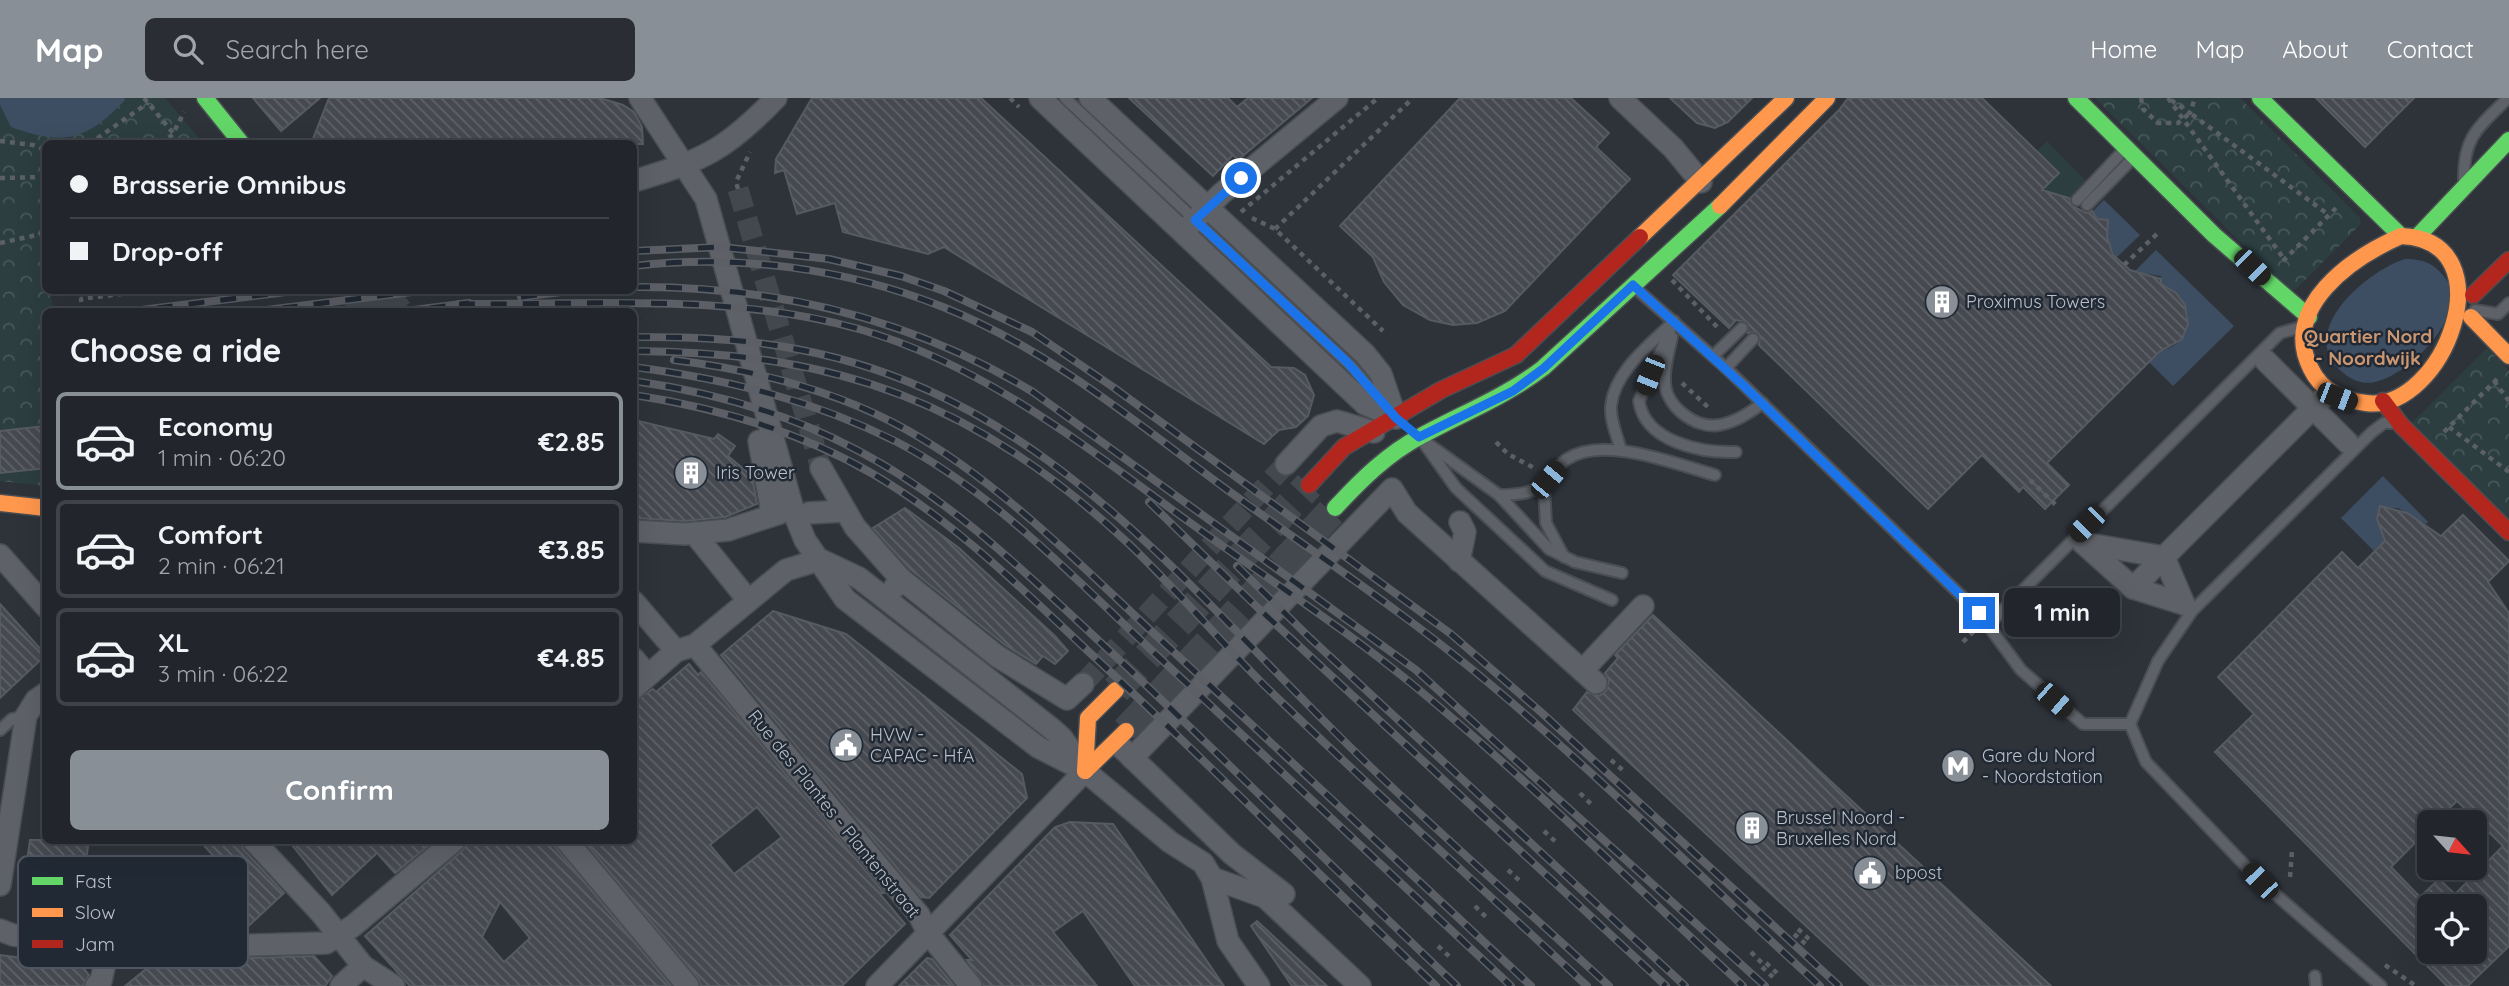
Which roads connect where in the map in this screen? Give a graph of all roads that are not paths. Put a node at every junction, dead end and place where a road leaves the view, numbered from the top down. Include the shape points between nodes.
1 (640, 98) edge
2 (776, 98) edge
3 (1040, 98) edge
4 (1065, 98) edge
5 (1090, 98) edge
6 (1338, 98) edge
7 (1620, 98) edge
8 (1786, 98) edge
9 (1827, 98) edge
10 (2076, 98) edge
11 (2260, 98) edge
12 (2508, 98) edge
13 (199, 102) edge
14 (238, 140) edge
15 (2509, 140) edge
16 (2130, 153) junction
17 (685, 165) junction
18 (637, 180) edge
19 (1701, 182) junction
20 (2464, 185) junction
21 (2082, 203) dead end
22 (1195, 220) junction
23 (2409, 236) junction
24 (2509, 260) edge
25 (1621, 275) junction
26 (2509, 303) edge
27 (2472, 307) junction
28 (1674, 321) junction
29 (2307, 321) junction
30 (1742, 328) dead end
31 (1753, 339) dead end
32 (1713, 356) junction
33 (2509, 356) edge
34 (2265, 360) dead end
35 (1726, 368) junction
36 (2379, 402) junction
37 (1763, 403) junction
38 (2316, 405) junction
39 (1396, 418) junction
40 (2402, 425) junction
41 (2377, 427) junction
42 (1374, 432) junction
43 (1419, 437) junction
44 (759, 441) dead end
45 (2348, 443) dead end
46 (1621, 450) junction
47 (1736, 452) dead end
48 (1286, 464) tunnel mouth
49 (821, 468) tunnel mouth
50 (1714, 475) dead end
51 (1308, 485) tunnel mouth
52 (1544, 486) junction
53 (1499, 495) junction
54 (0, 503) edge
55 (42, 508) edge
56 (1335, 508) tunnel mouth
57 (845, 511) junction
58 (809, 513) dead end
59 (1460, 522) dead end
60 (637, 531) edge
61 (2509, 532) edge
62 (694, 533) junction
63 (0, 555) edge
64 (1564, 556) junction
65 (2164, 557) junction
66 (819, 560) junction
67 (1459, 561) junction
68 (1622, 573) dead end
69 (2133, 587) junction
70 (744, 595) dead end
71 (1612, 600) dead end
72 (42, 602) edge
73 (637, 605) edge
74 (1643, 606) dead end
75 (1989, 624) junction
76 (685, 648) junction
77 (637, 672) edge
78 (1042, 684) junction
79 (1083, 684) tunnel mouth
80 (1116, 690) tunnel mouth
81 (42, 696) edge
82 (1027, 703) dead end
83 (26, 716) junction
84 (2130, 724) junction
85 (0, 730) edge
86 (1121, 736) joint
87 (1137, 762) junction
88 (1085, 771) junction
89 (1122, 788) dead end
90 (257, 844) edge
91 (450, 844) edge
92 (569, 844) edge
93 (3, 852) edge
94 (1212, 878) junction
95 (0, 885) edge
96 (1284, 894) dead end
97 (0, 930) edge
98 (928, 933) junction
99 (18, 936) edge
100 (338, 936) junction
101 (248, 945) edge
102 (363, 966) junction
103 (104, 968) edge
104 (96, 986) edge
105 (341, 986) edge
106 (394, 986) edge
107 (688, 986) edge
108 (877, 986) edge
109 (971, 986) edge
110 (1259, 986) edge
111 (1360, 986) edge
112 (2381, 986) edge

1 - 17 street
2 - 17 street via 744,132
3 - 22 street
4 - 22 lane
5 - 22 street
6 - 22 street
7 - 19 street
8 - 19 street
9 - 25 street via 1709,217
10 - 16 street
11 - 23 street
12 - 20 lane via 2471,135
13 - 14 street
15 - 20 street
16 - 21 lane
16 - 29 street
17 - 18 street
17 - 66 street via 705,199 791,502 805,540
19 - 25 street
20 - 23 street
22 - 39 street via 1365,404
22 - 39 street via 1364,354 1381,374
23 - 27 street via 2437,243 2461,261 2469,275
23 - 29 street via 2372,248 2346,266 2325,289
24 - 27 street
25 - 28 lane
25 - 39 street via 1516,355 1441,390
25 - 43 street via 1544,368 1513,391
26 - 27 lane via 2498,314
27 - 33 street
27 - 36 street via 2443,363 2415,386
28 - 32 lane
28 - 37 lane via 1665,381 1675,408 1716,426 1739,419
28 - 46 lane via 1619,382 1611,406
28 - 47 lane via 1639,401 1642,415 1653,430 1700,450
29 - 36 street via 2304,347 2308,363 2325,388 2352,403
29 - 75 lane via 2280,333
30 - 32 lane
31 - 35 lane
32 - 35 lane
34 - 38 street
35 - 37 lane
36 - 40 street
36 - 41 lane
37 - 75 lane
38 - 45 street
38 - 65 street
39 - 42 street
39 - 43 street
40 - 41 lane
40 - 61 street
41 - 84 lane via 2192,611 2158,661
42 - 48 street via 1337,421 1321,426
42 - 51 street via 1344,447
43 - 53 lane
43 - 56 street via 1371,470
43 - 71 lane via 1456,488 1545,571
44 - 62 street via 776,513 728,530
46 - 50 lane
46 - 52 lane via 1581,453 1565,460
49 - 57 street
52 - 53 lane via 1524,495
52 - 64 lane via 1546,523
53 - 64 lane via 1549,549
54 - 55 street
57 - 58 street
57 - 78 street via 895,587
59 - 67 street via 1465,532
60 - 62 street
62 - 70 street
63 - 72 street
64 - 68 lane
65 - 69 street
65 - 69 street via 2184,604
65 - 69 street via 2083,543
66 - 76 street via 786,570
66 - 88 street via 859,578 1052,729
67 - 74 street via 1589,677
67 - 87 street via 1407,513 1392,489
73 - 76 street, Rue des Plantes - Plantenstraat
75 - 84 lane via 2021,670 2083,724
76 - 77 street
76 - 98 street, Rue des Plantes - Plantenstraat via 919,915
78 - 79 street via 1067,699
78 - 82 street
80 - 88 street via 1088,718
81 - 83 street
83 - 85 lane via 12,719
83 - 93 street
84 - 112 lane via 2155,772 2260,881
86 - 87 street
86 - 88 street
87 - 89 street
87 - 96 street via 1231,854
88 - 94 street via 1170,842 1203,863
88 - 98 street
90 - 100 street
91 - 100 street
92 - 107 street
93 - 95 street
94 - 110 street via 1228,941
94 - 111 street via 1265,897
97 - 99 street
98 - 108 street
98 - 109 street, Rue des Plantes - Plantenstraat
100 - 101 street via 326,943
100 - 102 street
102 - 105 street
102 - 106 street
103 - 104 street

